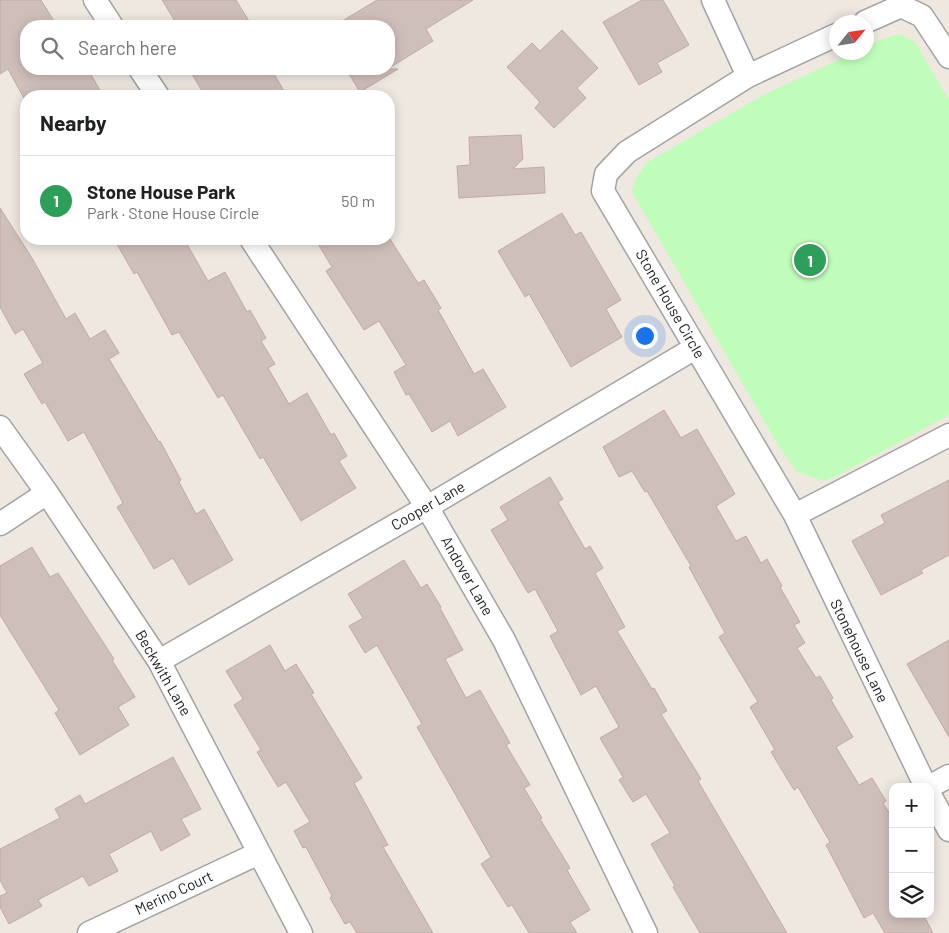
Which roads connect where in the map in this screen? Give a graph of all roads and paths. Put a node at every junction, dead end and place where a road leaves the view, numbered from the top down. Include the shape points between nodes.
1 (95, 0) edge
2 (713, 0) edge
3 (874, 18) edge
4 (108, 20) edge
5 (829, 38) edge
6 (949, 57) edge
7 (144, 75) edge
8 (748, 76) junction
9 (154, 90) edge
10 (255, 245) edge
11 (695, 348) junction
12 (0, 427) edge
13 (949, 435) edge
14 (47, 493) junction
15 (427, 507) junction
16 (795, 515) junction
17 (0, 524) edge
18 (159, 661) junction
19 (949, 776) edge
20 (926, 783) edge
21 (934, 784) edge
22 (934, 802) edge
23 (949, 830) edge
24 (259, 853) junction
25 (89, 933) edge
26 (301, 933) edge
27 (646, 933) edge

1 - 4 street
2 - 8 street
3 - 6 street via 901,6 922,16
5 - 8 street, Stone House Circle
7 - 9 street
8 - 11 street, Stone House Circle via 627,152 606,174 603,191
10 - 15 street, Andover Lane
11 - 15 street, Cooper Lane
11 - 16 street, Stone House Circle
12 - 14 street, Beckwith Lane
13 - 16 street
14 - 17 street
14 - 18 street, Beckwith Lane
15 - 18 street, Cooper Lane
15 - 27 street, Andover Lane via 504,640
16 - 20 street, Stonehouse Lane
18 - 24 street, Beckwith Lane
19 - 21 street
22 - 23 street
24 - 25 street, Merino Court
24 - 26 street, Beckwith Lane

